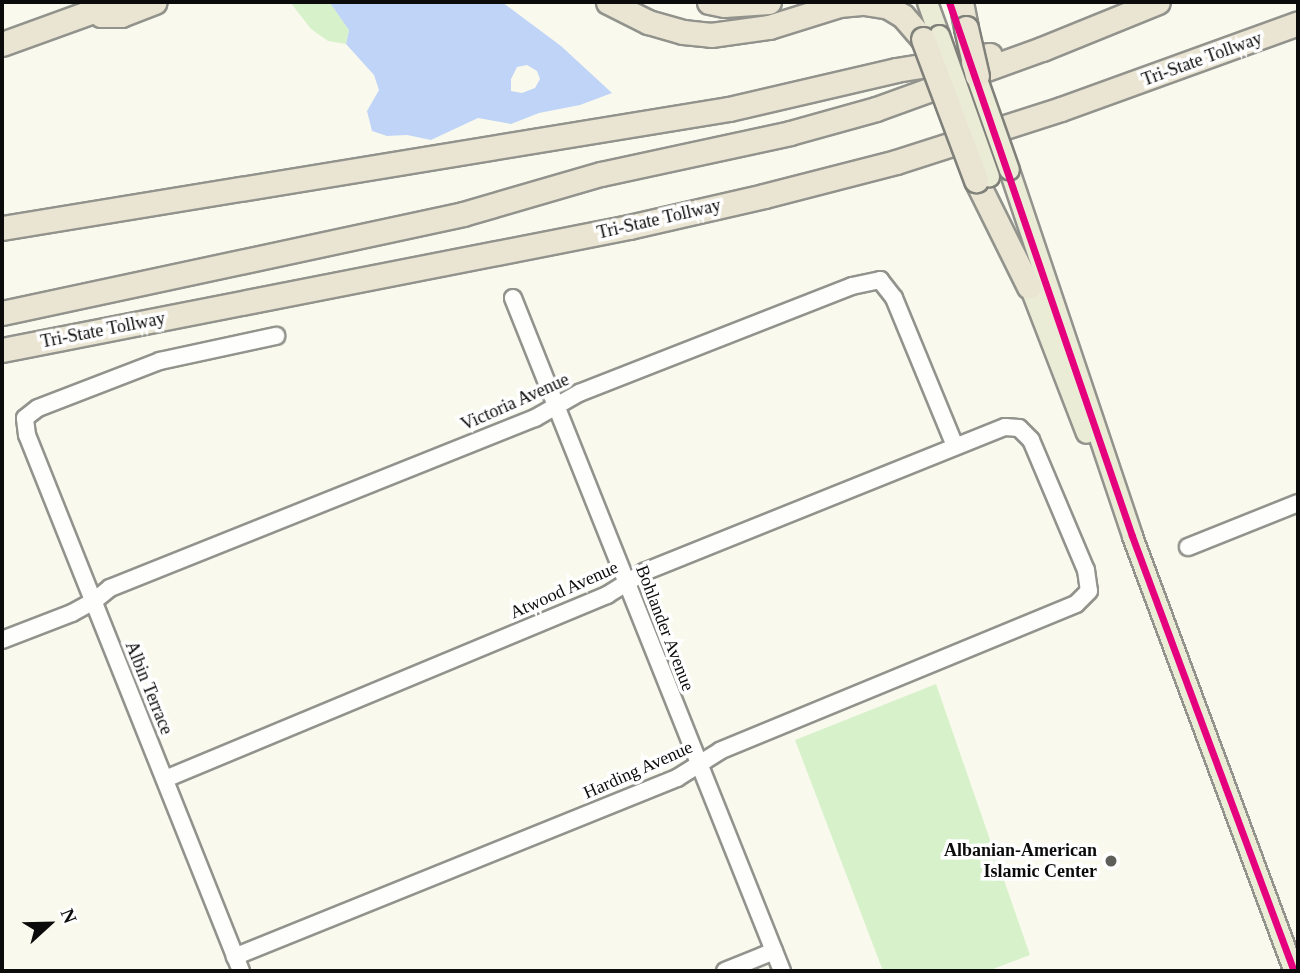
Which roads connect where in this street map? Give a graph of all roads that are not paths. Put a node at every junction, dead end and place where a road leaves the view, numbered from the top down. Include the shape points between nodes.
1 (118, 2) edge
2 (155, 2) edge
3 (608, 2) edge
4 (709, 2) edge
5 (769, 2) edge
6 (927, 2) edge
7 (949, 2) edge
8 (961, 2) edge
9 (1158, 2) edge
10 (84, 16) junction
11 (1298, 23) edge
12 (963, 29) junction
13 (931, 38) junction
14 (2, 44) edge
15 (1042, 49) junction
16 (977, 76) joint
17 (2, 228) edge
18 (1029, 287) joint
19 (513, 298) dead end
20 (2, 313) edge
21 (276, 336) dead end
22 (2, 350) edge
23 (556, 405) junction
24 (955, 446) junction
25 (1298, 503) edge
26 (1132, 536) junction
27 (1188, 547) dead end
28 (627, 584) junction
29 (1089, 590) joint
30 (94, 601) junction
31 (2, 640) edge
32 (699, 766) junction
33 (165, 779) junction
34 (774, 951) junction
35 (238, 964) edge
36 (725, 971) edge
37 (782, 971) edge
38 (1294, 971) edge

1 - 10 highway
2 - 10 highway via 121,15
3 - 13 highway via 648,22 712,35 769,27 839,5 878,5 903,16
4 - 5 highway
6 - 13 main road
7 - 12 main road
8 - 12 highway
9 - 15 highway, Tri-State Tollway
10 - 14 highway
11 - 22 highway, Tri-State Tollway via 1061,109 896,162 602,233
12 - 16 highway, bridge
13 - 18 highway, bridge
15 - 17 highway via 896,71 729,109
15 - 20 highway, Tri-State Tollway via 876,109 790,133 601,174 464,214
16 - 26 main road, bridge
18 - 26 main road via 1067,391
19 - 23 street, Bohlander Avenue
21 - 30 street, Albin Terrace via 160,361 38,408 25,418 27,435
23 - 24 street, Victoria Avenue via 852,286 880,280 894,298
23 - 28 street, Bohlander Avenue
23 - 30 street, Victoria Avenue via 535,418 110,588
24 - 28 street, Atwood Avenue via 644,572
24 - 29 street, Atwood Avenue via 1005,427 1019,428 1031,440 1086,570
25 - 27 street
26 - 38 main road
28 - 32 street, Bohlander Avenue
28 - 33 street, Atwood Avenue
29 - 32 street, Harding Avenue via 1076,604 720,751
30 - 31 street, Victoria Avenue
30 - 33 street, Albin Terrace
32 - 34 street, Bohlander Avenue
32 - 35 street, Harding Avenue
33 - 35 street, Albin Terrace
34 - 36 street
34 - 37 street, Bohlander Avenue

